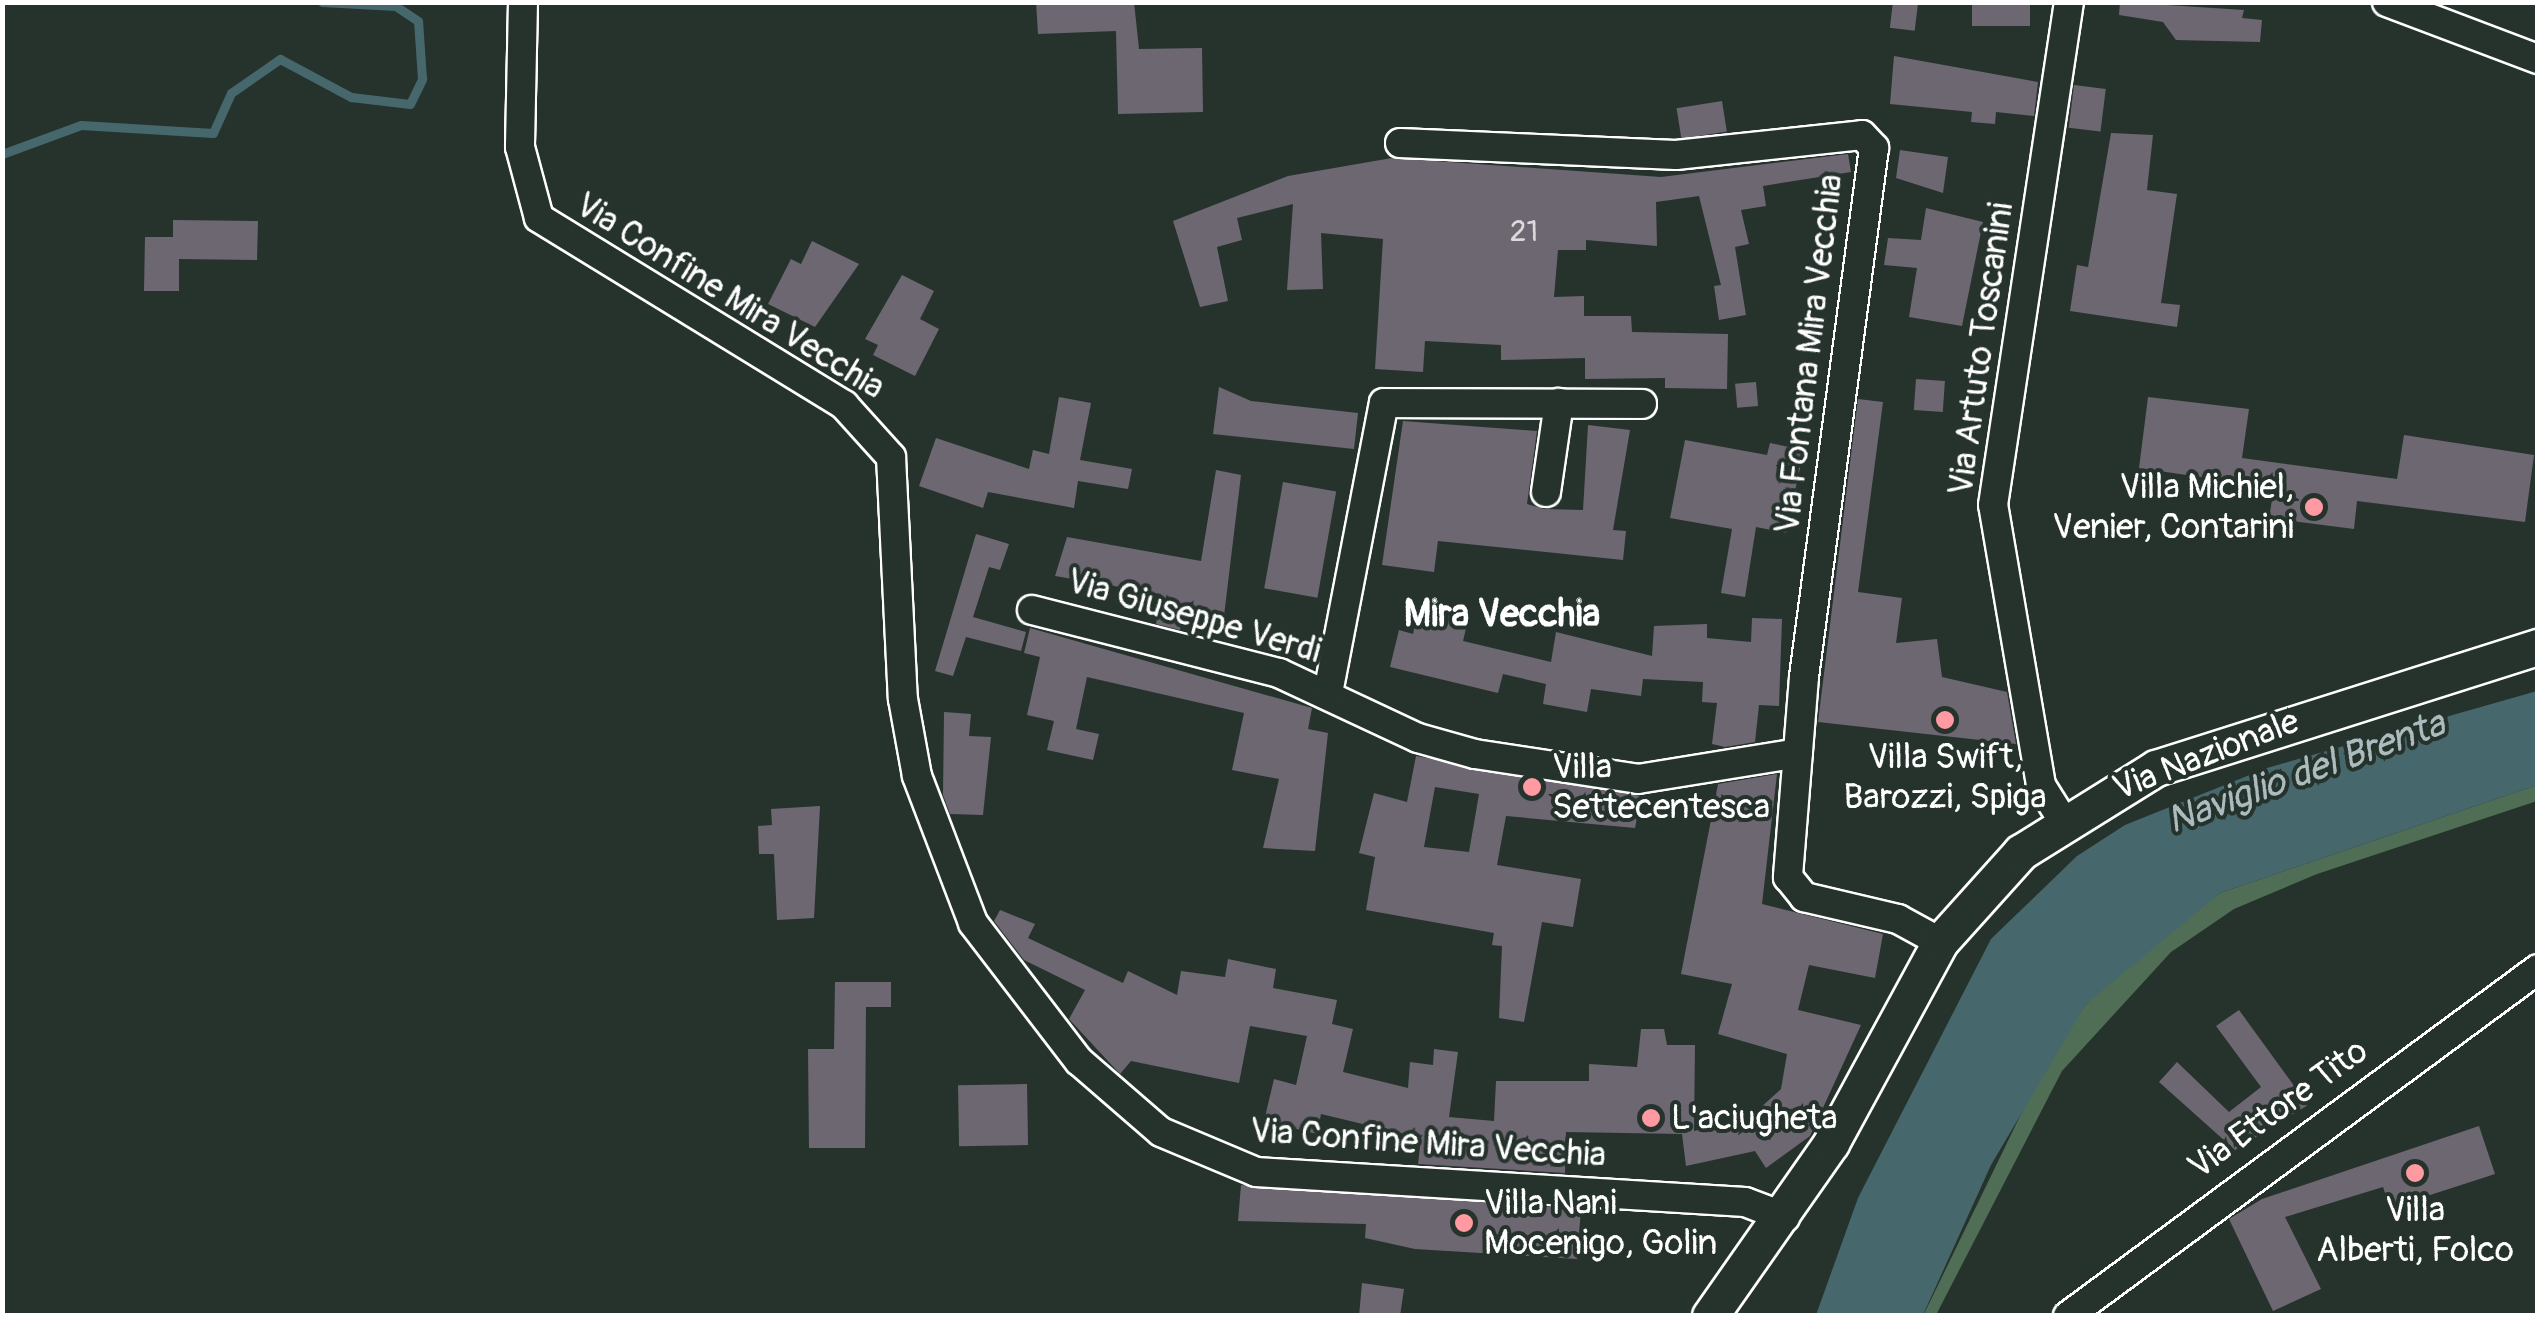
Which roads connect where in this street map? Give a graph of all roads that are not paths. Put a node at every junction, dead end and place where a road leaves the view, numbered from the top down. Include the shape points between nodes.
1 (523, 2) edge
2 (2069, 2) edge
3 (2388, 2) edge
4 (2538, 59) edge
5 (1400, 143) dead end
6 (1559, 403) junction
7 (1642, 404) dead end
8 (1546, 492) dead end
9 (1032, 610) dead end
10 (2538, 648) edge
11 (1328, 692) junction
12 (1798, 753) junction
13 (2062, 819) junction
14 (1940, 942) junction
15 (2538, 970) edge
16 (1785, 1217) junction
17 (1710, 1316) edge
18 (2068, 1316) edge

1 - 16 street, Via Confine Mira Vecchia via 520,147 539,218 844,405 892,457 903,699 917,776 973,923 1079,1061 1161,1132 1256,1172 1745,1202
2 - 13 street, Via Artuto Toscanini via 1993,505 2042,785
3 - 4 street
5 - 12 street, Via Fontana Mira Vecchia via 1676,156 1862,136 1874,148
6 - 7 street
6 - 8 street
6 - 11 street via 1384,403
9 - 11 street, Via Giuseppe Verdi
10 - 13 main road, Via Nazionale via 2229,739
11 - 12 street, Via Giuseppe Verdi via 1418,738 1638,778
12 - 14 street, Via Fontana Mira Vecchia via 1793,892 1898,919
13 - 14 main road, Via Nazionale via 1973,898
14 - 16 main road, Via Nazionale
15 - 18 street, Via Ettore Tito
16 - 17 main road, Via Nazionale

